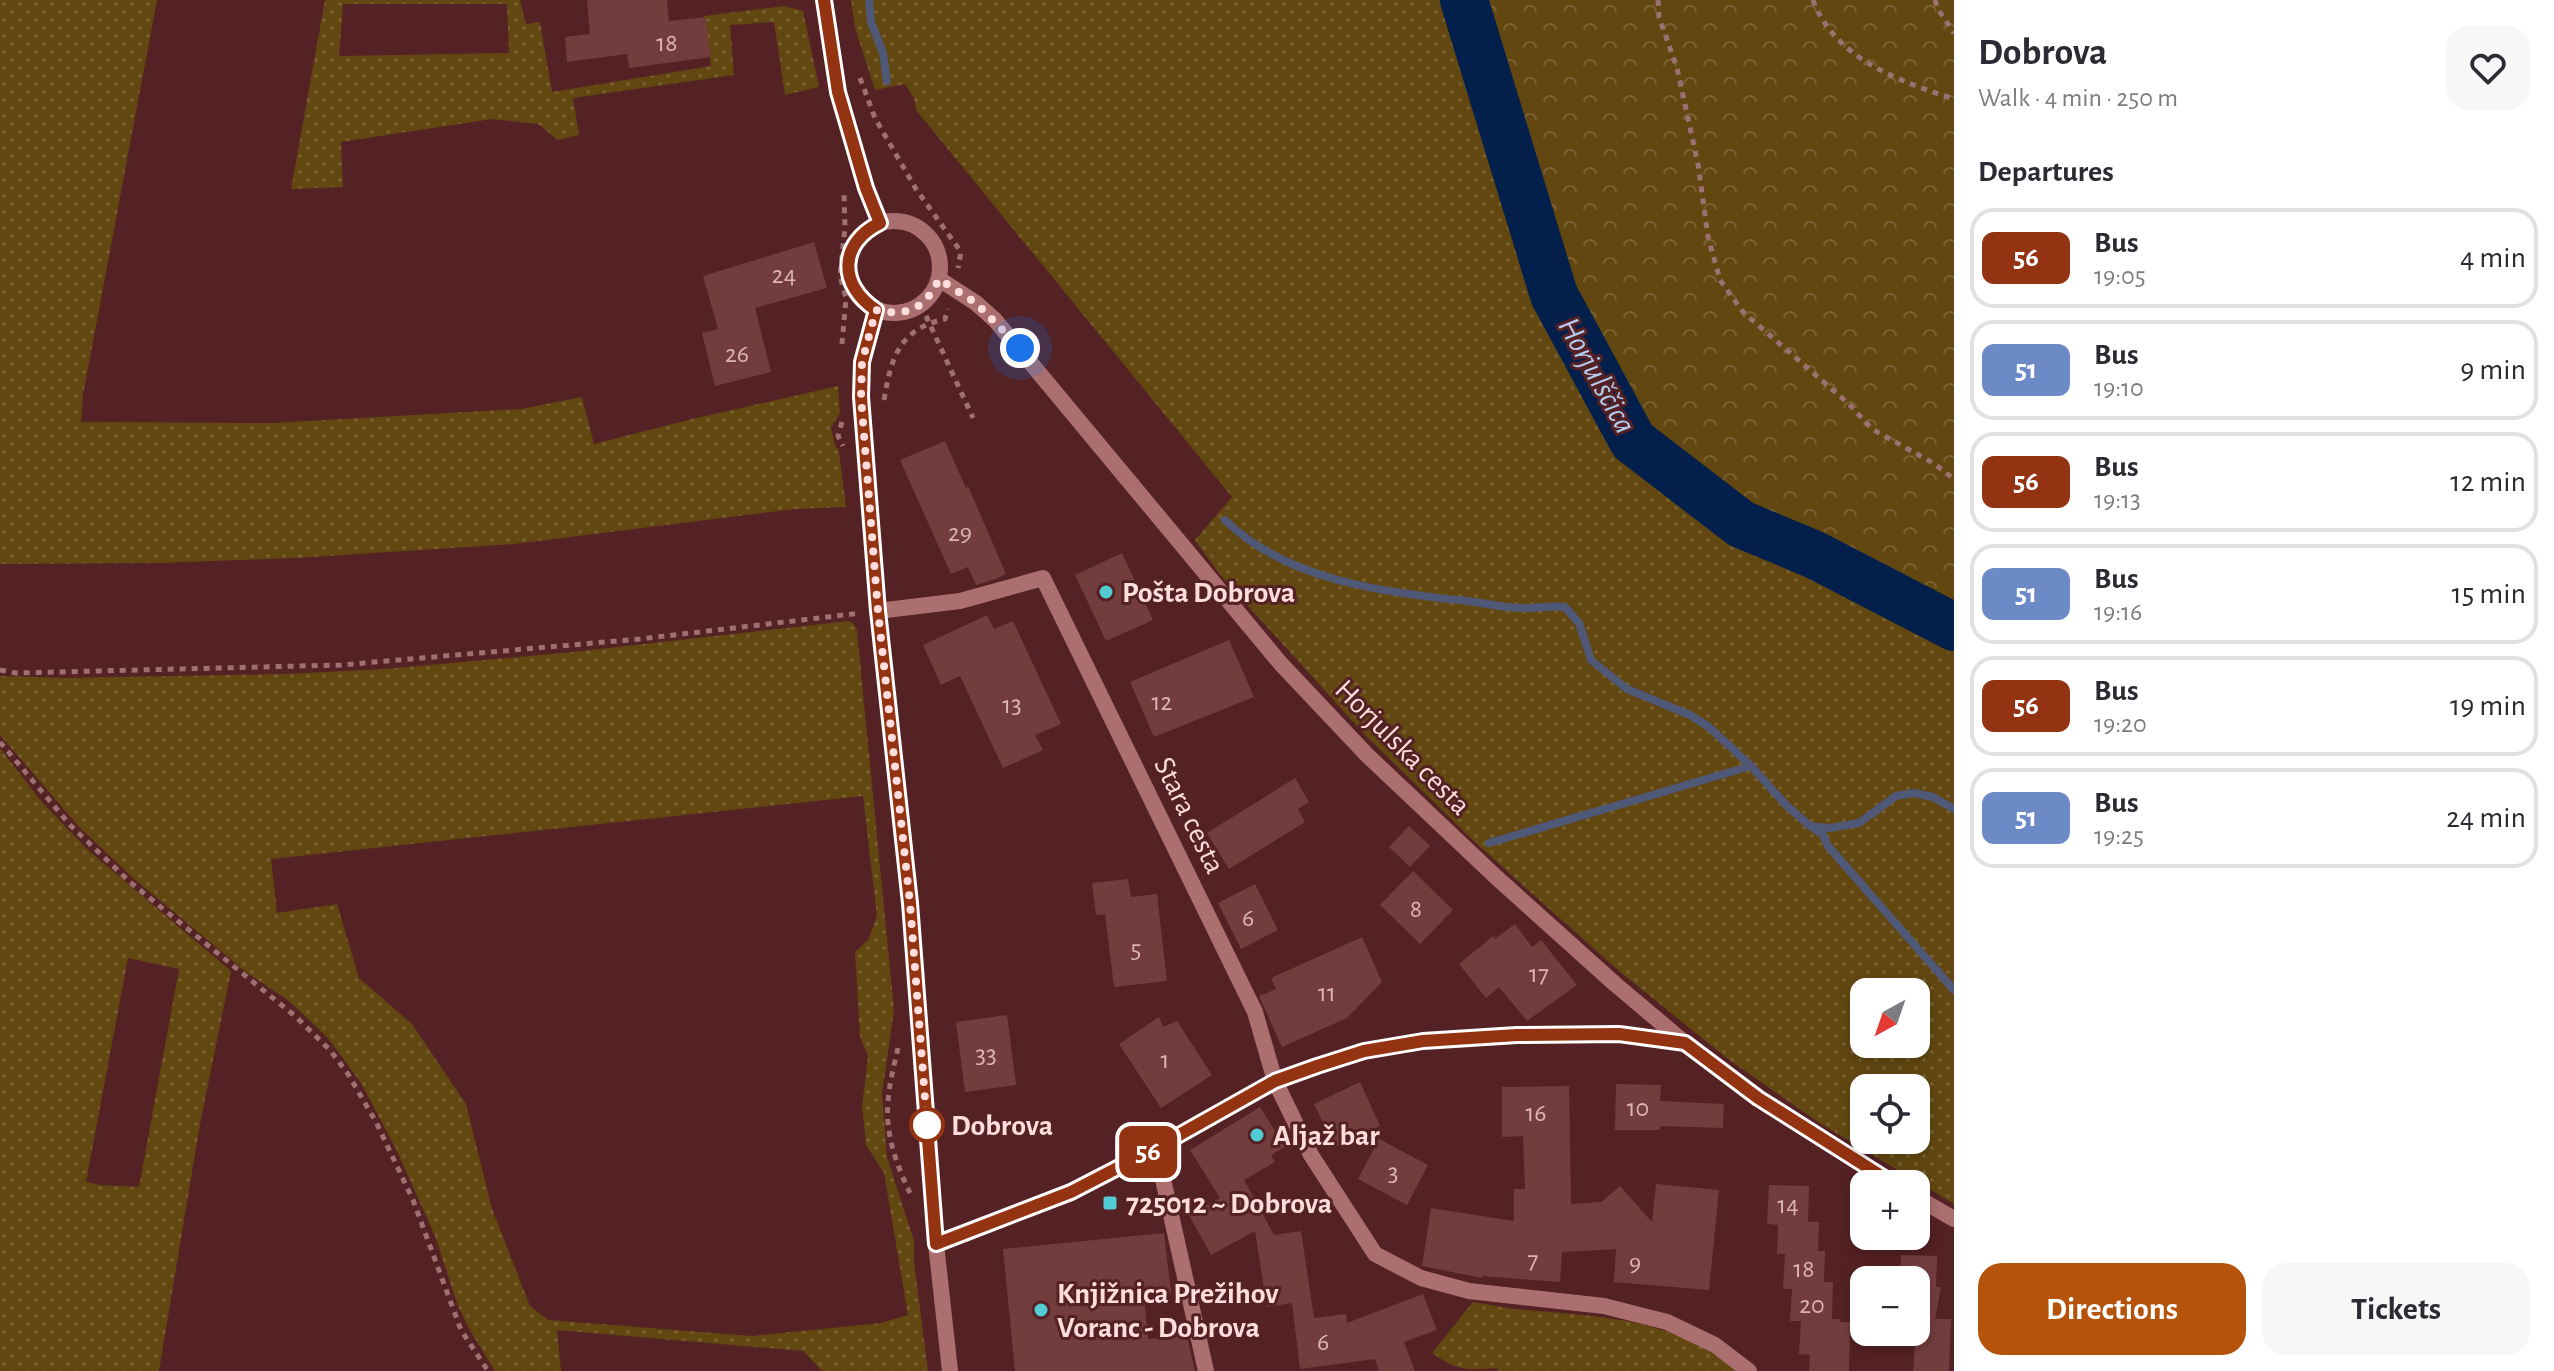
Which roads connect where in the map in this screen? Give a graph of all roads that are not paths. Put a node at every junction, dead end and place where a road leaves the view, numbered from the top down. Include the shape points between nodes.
1 (824, 0) edge
2 (880, 223) junction
3 (939, 279) junction
4 (876, 310) junction
5 (878, 611) junction
6 (1685, 1043) junction
7 (1275, 1081) junction
8 (1156, 1148) junction
9 (1872, 1170) edge
10 (1930, 1205) edge
11 (1954, 1219) edge
12 (936, 1244) junction
13 (950, 1371) edge
14 (1206, 1371) edge
15 (1749, 1371) edge

1 - 2 street via 838,92
2 - 3 street via 896,221 926,234 936,247
2 - 4 street via 855,242 848,273 853,288
3 - 4 street via 932,294 907,312
3 - 6 street, Horjulska cesta via 995,320 1281,664 1367,755
4 - 5 street via 862,362 861,397
5 - 7 street, Stara cesta via 960,601 1043,578 1255,1012
5 - 12 street via 910,903
6 - 7 street via 1619,1034 1423,1041 1364,1051
6 - 9 street, Horjulska cesta via 1758,1098
7 - 8 street
7 - 15 street, Stara cesta via 1311,1155 1375,1254 1421,1278 1469,1291 1604,1306 1667,1322 1715,1345
8 - 12 street via 1071,1192
8 - 14 street
10 - 11 street
12 - 13 street

